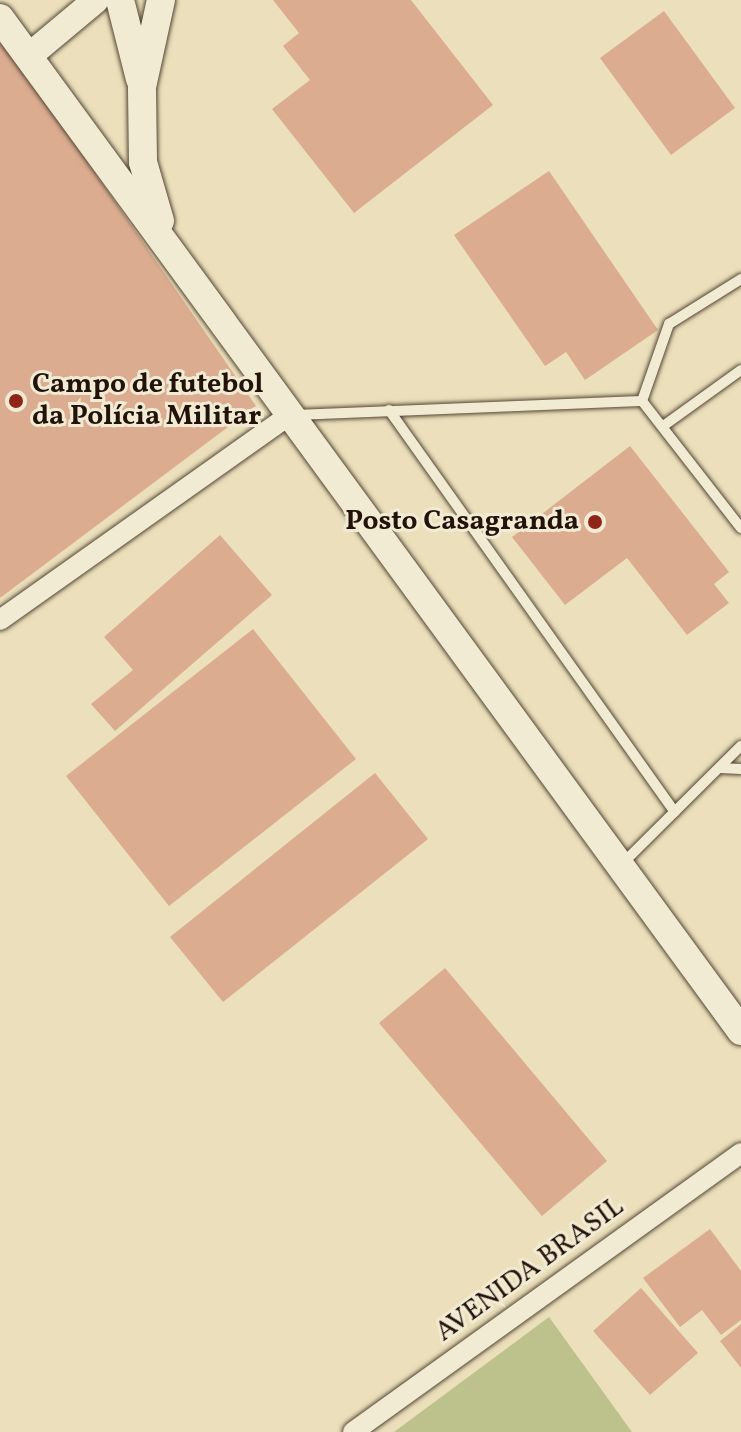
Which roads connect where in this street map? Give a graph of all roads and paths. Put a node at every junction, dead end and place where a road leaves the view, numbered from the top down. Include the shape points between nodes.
1 (96, 0) edge
2 (120, 0) edge
3 (161, 0) edge
4 (0, 18) edge
5 (29, 56) junction
6 (142, 87) junction
7 (165, 237) junction
8 (741, 279) edge
9 (741, 370) edge
10 (642, 401) junction
11 (389, 410) junction
12 (288, 416) junction
13 (666, 424) junction
14 (741, 528) edge
15 (0, 620) edge
16 (741, 746) edge
17 (720, 768) junction
18 (741, 769) edge
19 (675, 812) junction
20 (621, 866) junction
21 (741, 1031) edge
22 (737, 1163) edge
23 (353, 1432) edge

1 - 5 street
2 - 6 main road
3 - 6 main road
4 - 5 main road
5 - 7 main road
6 - 7 main road via 143,162
7 - 12 main road
8 - 10 lane via 669,324
9 - 13 lane
10 - 11 lane
10 - 13 lane
11 - 12 lane
11 - 19 lane
12 - 15 street
12 - 20 main road
13 - 14 lane
16 - 17 lane
17 - 18 lane
17 - 19 lane
19 - 20 lane
20 - 21 main road
22 - 23 street, AVENIDA BRASIL

